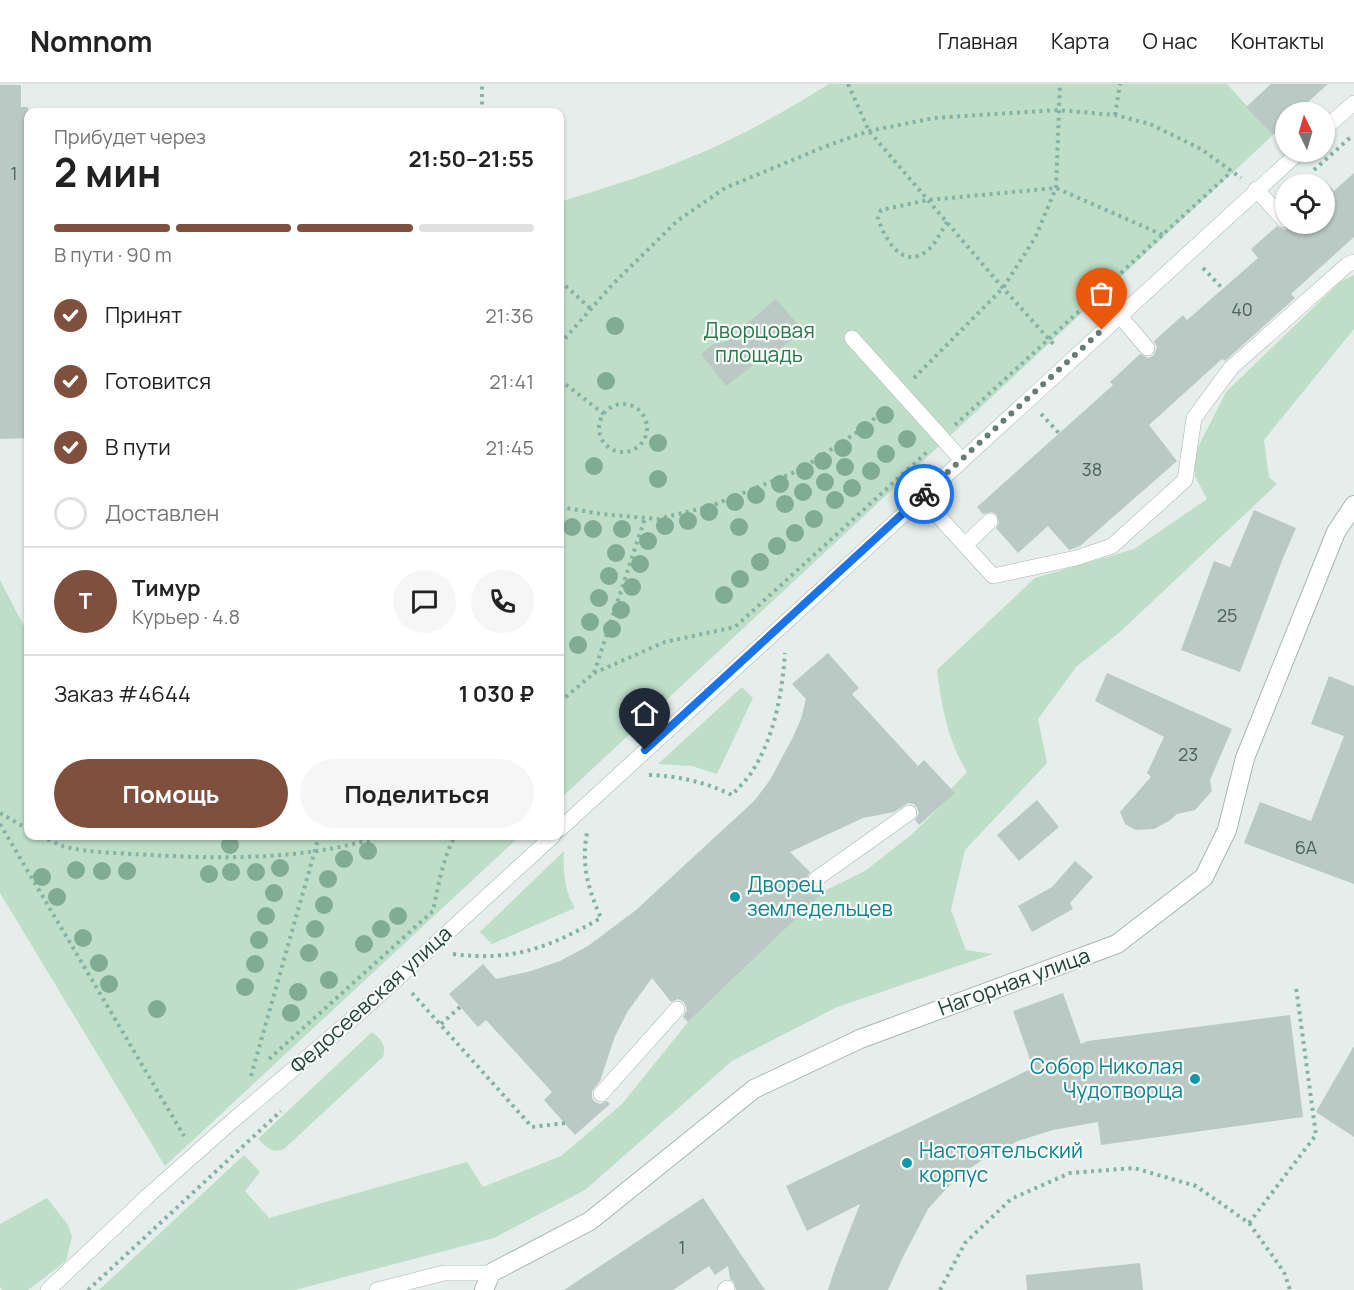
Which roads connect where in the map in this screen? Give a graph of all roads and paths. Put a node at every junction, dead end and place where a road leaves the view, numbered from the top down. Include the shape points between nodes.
1 (482, 84) edge
2 (848, 84) edge
3 (1120, 84) edge
4 (1354, 103) edge
5 (482, 108) edge
6 (1115, 115) junction
7 (1335, 119) edge
8 (869, 131) junction
9 (1354, 134) edge
10 (1287, 162) edge
11 (1309, 174) edge
12 (1256, 189) junction
13 (928, 200) junction
14 (1275, 210) edge
15 (947, 222) junction
16 (1163, 235) dead end
17 (1354, 262) edge
18 (1203, 268) dead end
19 (564, 284) edge
20 (1223, 289) dead end
21 (591, 309) junction
22 (1119, 315) junction
23 (852, 338) dead end
24 (564, 339) edge
25 (1147, 348) dead end
26 (1068, 361) junction
27 (564, 383) edge
28 (604, 414) junction
29 (1041, 414) dead end
30 (1059, 433) dead end
31 (962, 459) junction
32 (921, 497) junction
33 (1354, 506) edge
34 (645, 518) dead end
35 (990, 521) dead end
36 (965, 545) junction
37 (785, 651) dead end
38 (564, 699) edge
39 (642, 775) dead end
40 (0, 813) edge
41 (909, 813) dead end
42 (0, 824) edge
43 (589, 824) dead end
44 (564, 825) edge
45 (24, 827) edge
46 (49, 840) edge
47 (318, 840) edge
48 (368, 840) edge
49 (453, 840) edge
50 (549, 840) edge
51 (315, 851) junction
52 (816, 879) dead end
53 (450, 954) dead end
54 (1296, 987) dead end
55 (410, 991) dead end
56 (460, 1007) dead end
57 (677, 1009) dead end
58 (441, 1024) junction
59 (268, 1060) dead end
60 (260, 1068) dead end
61 (251, 1076) junction
62 (242, 1083) dead end
63 (601, 1094) dead end
64 (566, 1124) dead end
65 (192, 1129) dead end
66 (184, 1136) junction
67 (191, 1158) junction
68 (1249, 1223) junction
69 (487, 1282) edge
70 (48, 1290) edge
71 (377, 1290) edge
72 (940, 1290) edge
73 (1290, 1290) edge

1 - 5 path
2 - 8 path
3 - 6 path
4 - 7 lane
6 - 8 path via 1058,110 934,118
6 - 12 path via 1149,124 1201,148
8 - 13 path
8 - 21 path via 725,188 677,221
9 - 11 path
10 - 12 lane
12 - 14 lane
12 - 22 lane
13 - 15 path
13 - 15 path via 881,210 878,218 888,242 900,255 923,254
13 - 16 path via 1056,188
15 - 26 path
17 - 36 lane via 1231,368 1194,418 1185,480 1112,546 993,576
18 - 20 path
19 - 21 path
21 - 24 path
22 - 25 lane
22 - 26 lane
23 - 31 lane
26 - 31 lane
27 - 28 path
28 - 28 path via 620,405 638,410 646,425 641,443 626,452 608,448 599,431
29 - 30 path
31 - 32 lane
32 - 36 lane
32 - 44 lane
33 - 69 street, Нагорная улица via 1336,532 1245,758 1227,830 1204,877 1117,945 860,1039 754,1089 590,1221 523,1257
34 - 38 path via 594,673
35 - 36 lane
37 - 39 path via 775,719 766,745 753,771 732,795 688,779
40 - 45 path
41 - 52 lane
42 - 66 path
43 - 53 path via 584,846 585,869 589,892 601,918 573,934 526,952 473,957
46 - 51 path via 62,846 98,851 195,858
47 - 51 path
48 - 51 path
49 - 59 path via 433,911
50 - 67 lane, Федосеевская улица via 364,1009
51 - 61 path
54 - 68 path via 1316,1135
55 - 58 path
56 - 58 path
57 - 63 lane
58 - 64 path via 532,1127
60 - 61 path
61 - 62 path
65 - 66 path
66 - 67 path
67 - 70 lane, Федосеевская улица
68 - 72 path via 1196,1186 1134,1168 1070,1173 1011,1198 965,1243
68 - 73 path via 1284,1272
69 - 71 lane via 444,1273

